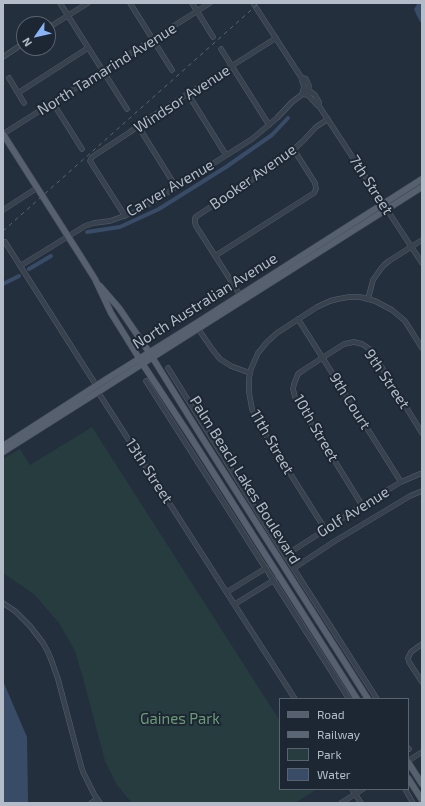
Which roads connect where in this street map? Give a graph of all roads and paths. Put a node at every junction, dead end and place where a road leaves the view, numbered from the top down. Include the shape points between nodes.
1 (60, 3) edge
2 (88, 3) edge
3 (130, 3) edge
4 (192, 3) edge
5 (210, 3) edge
6 (253, 3) edge
7 (197, 12) junction
8 (68, 16) junction
9 (56, 23) edge
10 (213, 37) dead end
11 (276, 38) junction
12 (153, 39) junction
13 (16, 48) edge
14 (88, 48) junction
15 (221, 49) dead end
16 (3, 57) edge
17 (232, 66) junction
18 (172, 70) dead end
19 (103, 71) junction
20 (301, 77) junction
21 (9, 78) dead end
22 (308, 90) junction
23 (18, 92) junction
24 (188, 94) junction
25 (302, 94) junction
26 (24, 103) dead end
27 (53, 103) junction
28 (319, 106) junction
29 (127, 109) dead end
30 (328, 119) junction
31 (269, 125) junction
32 (138, 126) junction
33 (3, 134) edge
34 (82, 149) dead end
35 (294, 150) junction
36 (226, 155) junction
37 (422, 180) edge
38 (176, 187) junction
39 (422, 187) edge
40 (37, 188) junction
41 (385, 207) junction
42 (3, 210) edge
43 (125, 216) junction
44 (68, 236) junction
45 (422, 240) edge
46 (5, 242) dead end
47 (412, 246) junction
48 (216, 256) junction
49 (422, 263) edge
50 (20, 266) junction
51 (95, 279) junction
52 (242, 298) junction
53 (368, 299) junction
54 (298, 319) junction
55 (196, 327) junction
56 (422, 348) edge
57 (151, 354) junction
58 (322, 357) junction
59 (141, 361) junction
60 (168, 368) dead end
61 (250, 372) junction
62 (146, 380) dead end
63 (97, 388) junction
64 (165, 405) junction
65 (422, 433) edge
66 (209, 435) junction
67 (202, 440) junction
68 (5, 446) edge
69 (217, 462) junction
70 (209, 466) junction
71 (422, 473) edge
72 (401, 482) junction
73 (422, 490) edge
74 (362, 505) junction
75 (262, 519) junction
76 (256, 523) junction
77 (248, 527) junction
78 (325, 529) junction
79 (242, 531) junction
80 (286, 555) junction
81 (266, 568) junction
82 (294, 568) junction
83 (274, 580) junction
84 (227, 592) junction
85 (3, 603) edge
86 (234, 604) junction
87 (422, 644) edge
88 (345, 663) junction
89 (338, 668) junction
90 (422, 682) edge
91 (294, 698) edge
92 (348, 698) edge
93 (356, 698) edge
94 (367, 698) edge
95 (376, 698) edge
96 (422, 752) edge
97 (409, 761) edge
98 (409, 763) edge
99 (419, 775) edge
100 (409, 781) edge
101 (422, 784) edge
102 (353, 790) edge
103 (361, 790) edge
104 (406, 790) edge
105 (355, 794) junction
106 (422, 800) edge
107 (98, 801) edge
108 (91, 803) edge
109 (341, 803) edge
110 (361, 803) edge
111 (414, 803) edge

1 - 8 street
2 - 8 street
3 - 12 street
4 - 7 street
5 - 7 street, North Tamarind Avenue
6 - 11 street, 7th Street
7 - 10 street
7 - 12 street, North Tamarind Avenue
8 - 9 street
8 - 14 street
11 - 17 street, Windsor Avenue
11 - 20 street, 7th Street
12 - 18 street
12 - 19 street, North Tamarind Avenue
13 - 16 street
14 - 19 street
14 - 23 street
15 - 17 street
17 - 24 street, Windsor Avenue
17 - 31 street
19 - 27 street, North Tamarind Avenue
19 - 29 street
20 - 22 street, 7th Street via 306,79
20 - 25 street, 7th Street via 304,87
21 - 23 street
22 - 25 street, Carver Avenue
22 - 28 street, 7th Street via 315,95
23 - 26 street
24 - 32 street, Windsor Avenue
24 - 36 street
25 - 28 street, 7th Street via 308,95
25 - 31 street, Carver Avenue
27 - 33 street, North Tamarind Avenue
27 - 34 street
28 - 30 street, 7th Street
30 - 35 street, Booker Avenue via 316,127
30 - 41 street, 7th Street
31 - 36 street, Carver Avenue
32 - 38 street
32 - 43 street, Windsor Avenue via 92,157 90,161
33 - 40 main road, Palm Beach Lakes Boulevard
35 - 48 street, Booker Avenue via 272,168 195,218 196,226
35 - 48 street via 315,183 314,193
36 - 38 street, Carver Avenue
37 - 41 main road, North Australian Avenue
38 - 43 street, Carver Avenue via 138,211
39 - 41 main road, North Australian Avenue
40 - 42 street
40 - 44 main road, Palm Beach Lakes Boulevard
41 - 47 street, 7th Street
41 - 52 main road, North Australian Avenue
43 - 44 street, Carver Avenue via 89,224
44 - 50 street, Carver Avenue
44 - 51 main road, Palm Beach Lakes Boulevard
45 - 47 street
46 - 50 street, 13th Street
47 - 49 street, 7th Street
47 - 53 street via 380,270 373,280
48 - 52 street
50 - 63 street, 13th Street
51 - 57 main road, Palm Beach Lakes Boulevard
51 - 59 main road, Palm Beach Lakes Boulevard via 111,313
52 - 55 main road, North Australian Avenue
53 - 54 street, 11th Street via 349,297 334,300
53 - 56 street, 11th Street via 388,307 401,317
54 - 58 street, 9th Court
54 - 61 street, 11th Street via 267,342 256,357
55 - 57 main road, North Australian Avenue
55 - 61 street via 220,359 231,366
57 - 59 main road, North Australian Avenue
57 - 67 main road, Palm Beach Lakes Boulevard
58 - 65 street, 9th Street via 346,343 365,345 371,350
58 - 72 street, 9th Court
58 - 74 street, 10th Street via 298,374 293,389 294,395
59 - 63 main road, North Australian Avenue
59 - 64 main road, Palm Beach Lakes Boulevard
60 - 66 street
61 - 78 street, 11th Street via 249,392 255,416
62 - 64 street
63 - 68 main road, North Australian Avenue
63 - 84 street, 13th Street
64 - 70 main road, Palm Beach Lakes Boulevard
64 - 79 street
66 - 67 street
66 - 75 street
67 - 69 main road, Palm Beach Lakes Boulevard
69 - 70 main road
69 - 76 main road, Palm Beach Lakes Boulevard
70 - 77 main road, Palm Beach Lakes Boulevard
71 - 72 street, Golf Avenue
72 - 74 street, Golf Avenue
73 - 82 street, Golf Avenue via 344,535
74 - 78 street, Golf Avenue
75 - 76 street
75 - 80 street
76 - 88 main road, Palm Beach Lakes Boulevard
77 - 79 street
77 - 89 main road, Palm Beach Lakes Boulevard
78 - 80 street, Golf Avenue
79 - 81 street
80 - 82 street
81 - 83 street
81 - 84 street
82 - 95 street
83 - 86 street
83 - 92 street
84 - 86 street, 13th Street
85 - 107 street via 30,626 52,662 80,762 87,782
86 - 91 street, 13th Street
87 - 90 street via 411,652 408,658
88 - 89 main road
88 - 94 main road, Palm Beach Lakes Boulevard
89 - 93 main road, Palm Beach Lakes Boulevard
96 - 97 street
98 - 99 main road
99 - 101 main road
100 - 106 main road
102 - 105 street
103 - 105 street
104 - 111 street
105 - 109 street
105 - 110 street
107 - 108 street

